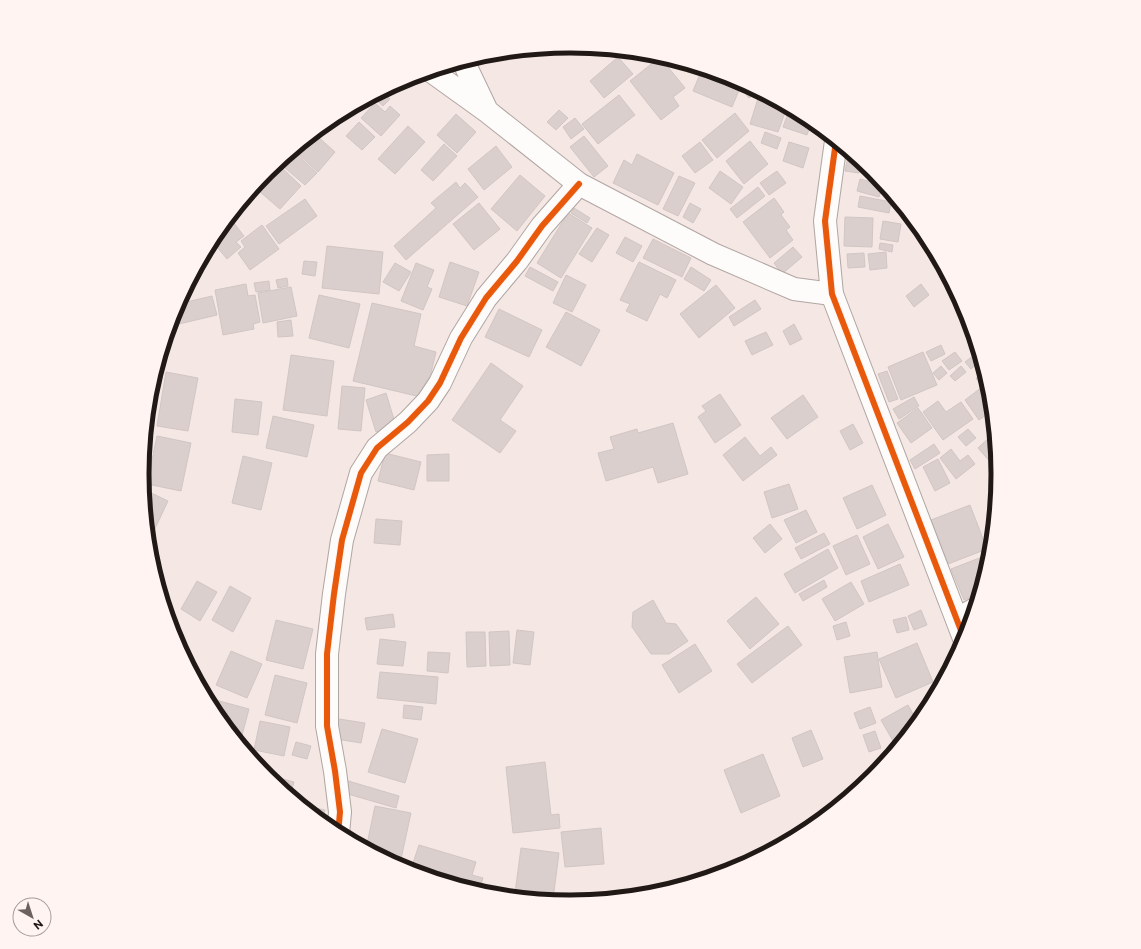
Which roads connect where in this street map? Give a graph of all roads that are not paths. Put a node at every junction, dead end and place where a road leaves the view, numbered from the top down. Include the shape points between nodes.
1 (466, 66) edge
2 (435, 75) edge
3 (488, 112) junction
4 (835, 147) edge
5 (579, 184) junction
6 (832, 294) junction
7 (969, 612) edge
8 (957, 619) junction
9 (962, 632) edge
10 (339, 827) edge

1 - 3 street
2 - 3 street
3 - 5 street
4 - 6 street via 825,221
5 - 6 street via 712,254 794,289
5 - 10 street via 542,226 517,262 486,298 461,338 428,402 377,448 361,473 342,540 327,654 327,726 340,812
6 - 8 street
7 - 8 street
8 - 9 street

